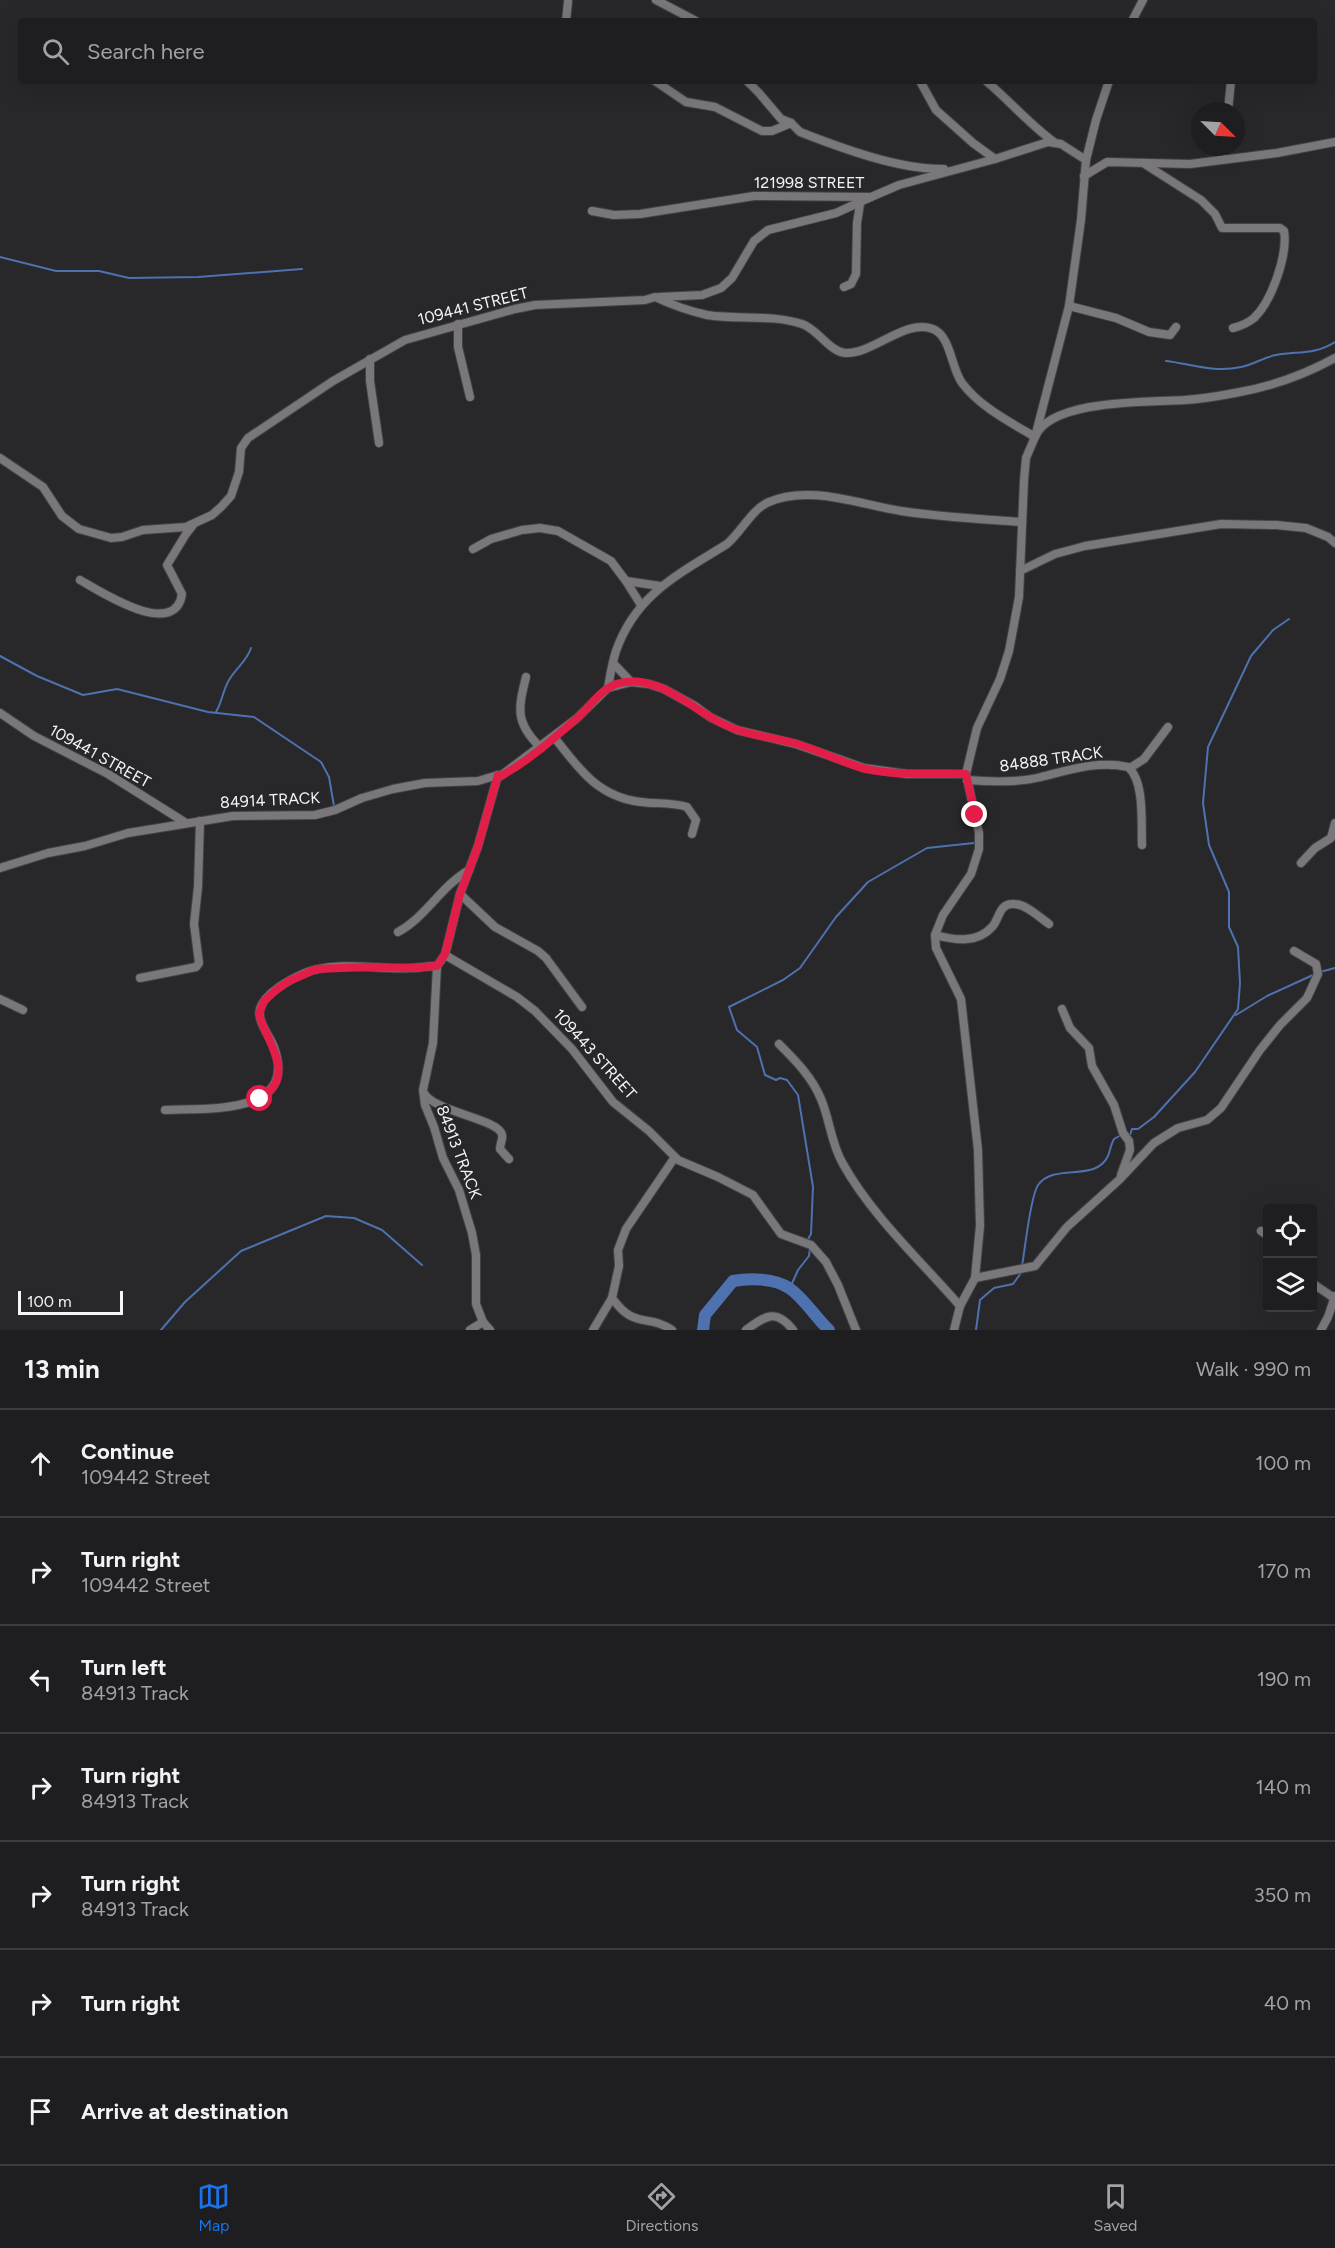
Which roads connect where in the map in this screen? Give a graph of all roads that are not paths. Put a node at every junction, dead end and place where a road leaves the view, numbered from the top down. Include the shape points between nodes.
1 (656, 0) edge
2 (1141, 1) edge
3 (568, 2) dead end
4 (566, 18) edge
5 (690, 18) edge
6 (1133, 18) edge
7 (659, 84) edge
8 (750, 84) edge
9 (922, 84) edge
10 (989, 84) edge
11 (1108, 84) edge
12 (1231, 84) edge
13 (1229, 102) edge
14 (791, 123) junction
15 (1054, 142) junction
16 (1335, 142) edge
17 (1222, 156) edge
18 (995, 159) junction
19 (1221, 159) junction
20 (1086, 160) junction
21 (1143, 163) junction
22 (960, 169) junction
23 (1084, 176) junction
24 (871, 197) junction
25 (860, 204) junction
26 (592, 211) dead end
27 (844, 287) dead end
28 (655, 297) junction
29 (1069, 306) junction
30 (458, 324) junction
31 (1176, 327) dead end
32 (1233, 328) dead end
33 (1335, 358) edge
34 (370, 359) junction
35 (470, 397) dead end
36 (1035, 437) junction
37 (379, 443) dead end
38 (0, 458) edge
39 (1021, 522) junction
40 (194, 525) junction
41 (1335, 543) edge
42 (473, 549) dead end
43 (1020, 571) junction
44 (80, 580) dead end
45 (626, 581) junction
46 (660, 586) junction
47 (640, 606) junction
48 (613, 663) junction
49 (526, 677) dead end
50 (631, 682) junction
51 (608, 688) junction
52 (0, 713) edge
53 (1168, 727) dead end
54 (554, 737) junction
55 (541, 748) junction
56 (1130, 768) junction
57 (502, 775) junction
58 (967, 777) junction
59 (200, 820) junction
60 (186, 823) junction
61 (1335, 824) edge
62 (692, 834) dead end
63 (1142, 845) dead end
64 (1301, 862) dead end
65 (0, 868) edge
66 (469, 870) junction
67 (460, 894) junction
68 (1049, 924) dead end
69 (398, 932) dead end
70 (935, 935) junction
71 (1294, 951) dead end
72 (445, 954) junction
73 (437, 966) junction
74 (140, 978) dead end
75 (0, 999) edge
76 (582, 1007) dead end
77 (1062, 1009) dead end
78 (23, 1010) dead end
79 (779, 1044) dead end
80 (424, 1083) junction
81 (165, 1110) dead end
82 (675, 1158) junction
83 (509, 1159) dead end
84 (1119, 1179) junction
85 (975, 1278) junction
86 (1317, 1286) edge
87 (1335, 1297) edge
88 (612, 1298) junction
89 (960, 1306) junction
90 (483, 1322) junction
91 (470, 1330) edge
92 (490, 1330) edge
93 (594, 1330) edge
94 (672, 1330) edge
95 (746, 1330) edge
96 (793, 1330) edge
97 (856, 1330) edge
98 (954, 1330) edge
99 (1321, 1330) edge

1 - 5 street
2 - 6 street
3 - 4 street
7 - 14 street via 686,102 715,107 762,131
8 - 14 street via 781,119
9 - 18 street via 936,110
10 - 15 street
11 - 20 street
12 - 13 street
14 - 22 street via 800,132 885,161 928,170
15 - 18 street, 121998 STREET
15 - 20 street
16 - 19 street
17 - 19 street
18 - 22 street, 121998 STREET
19 - 21 street via 1174,165
20 - 23 street
21 - 23 street via 1107,162
21 - 32 street via 1207,205 1222,228 1284,231 1284,252 1276,281 1257,314
22 - 24 street, 121998 STREET via 899,185
23 - 29 street
24 - 25 street
24 - 26 street, 121998 STREET via 754,196 640,214
25 - 27 street via 856,274 851,284
25 - 28 street via 768,230 754,241 732,278 721,288 702,295
28 - 30 street, 109441 STREET via 535,305
28 - 36 street, 109441 STREET via 708,315 797,323 811,328 843,353 920,327 936,330 966,388 1003,418
29 - 31 street via 1159,335 1170,335
29 - 36 street
30 - 34 street, 109441 STREET via 405,340
30 - 35 street via 458,347
33 - 36 street via 1313,371 1235,394 1133,401 1080,410 1051,420 1038,429
34 - 37 street
34 - 40 street, 109441 STREET via 248,438 241,448 231,496
36 - 39 street via 1026,458
38 - 40 street, 109441 STREET via 43,487 65,520 97,536 122,537 143,530
39 - 43 street
39 - 46 street via 901,511 836,497 780,499 764,505 727,544
40 - 44 street via 167,565 182,594 179,606 170,614 147,612
41 - 43 street via 1306,528 1221,524 1085,546 1055,554
42 - 45 street via 503,535 552,529 606,557
43 - 58 street via 1010,651 977,728
45 - 46 street
45 - 47 street
46 - 47 street
47 - 48 street
48 - 50 street
48 - 51 street
49 - 55 street via 519,712 522,725
50 - 51 street
50 - 58 street via 664,689 737,730 796,744 864,768
51 - 54 street
52 - 60 street, 109441 STREET
53 - 56 street via 1144,759
54 - 55 street
54 - 62 street via 594,784 613,796 687,807 696,820
55 - 57 street
56 - 58 street, 84888 TRACK via 1104,765 1020,781
56 - 63 street via 1138,783
57 - 59 street, 84914 TRACK via 393,789 315,815
57 - 66 street, 84913 TRACK
58 - 70 street via 979,849 971,873 943,915
59 - 60 street, 84914 TRACK
59 - 74 street via 195,924 199,963 196,967
60 - 65 street, 84914 TRACK via 128,833
61 - 64 street via 1330,838
66 - 67 street, 84913 TRACK
66 - 69 street
67 - 72 street, 84913 TRACK
67 - 76 street via 495,927 546,958
68 - 70 street via 1012,903 1004,907 990,930 973,939
70 - 85 street via 936,948 961,999 968,1045 979,1160 980,1226
71 - 84 street via 1316,964 1318,974 1307,998 1260,1050 1227,1101 1207,1120 1162,1136
72 - 73 street, 84913 TRACK
72 - 82 street, 109443 STREET via 535,1011 572,1049 613,1102
73 - 80 street, 84913 TRACK via 432,1042
73 - 81 street via 316,969 289,981 268,997 260,1010 277,1055 276,1081 268,1094 226,1107
75 - 78 street
77 - 84 street via 1070,1028 1087,1045 1092,1066 1129,1141 1130,1150
79 - 89 street via 799,1064 822,1100 841,1162 860,1192
80 - 83 street via 424,1095 433,1103 500,1130 500,1149
80 - 90 street, 84913 TRACK via 425,1105 472,1233 476,1304
82 - 88 street via 633,1216 621,1240
82 - 97 street, 109443 STREET via 753,1196 781,1234 817,1250 838,1285
84 - 85 street via 1067,1227 1035,1266
85 - 89 street
86 - 87 street
87 - 99 street
88 - 93 street
88 - 94 street via 629,1316
89 - 98 street
90 - 91 street
90 - 92 street, 84913 TRACK
95 - 96 street via 763,1318 774,1316

